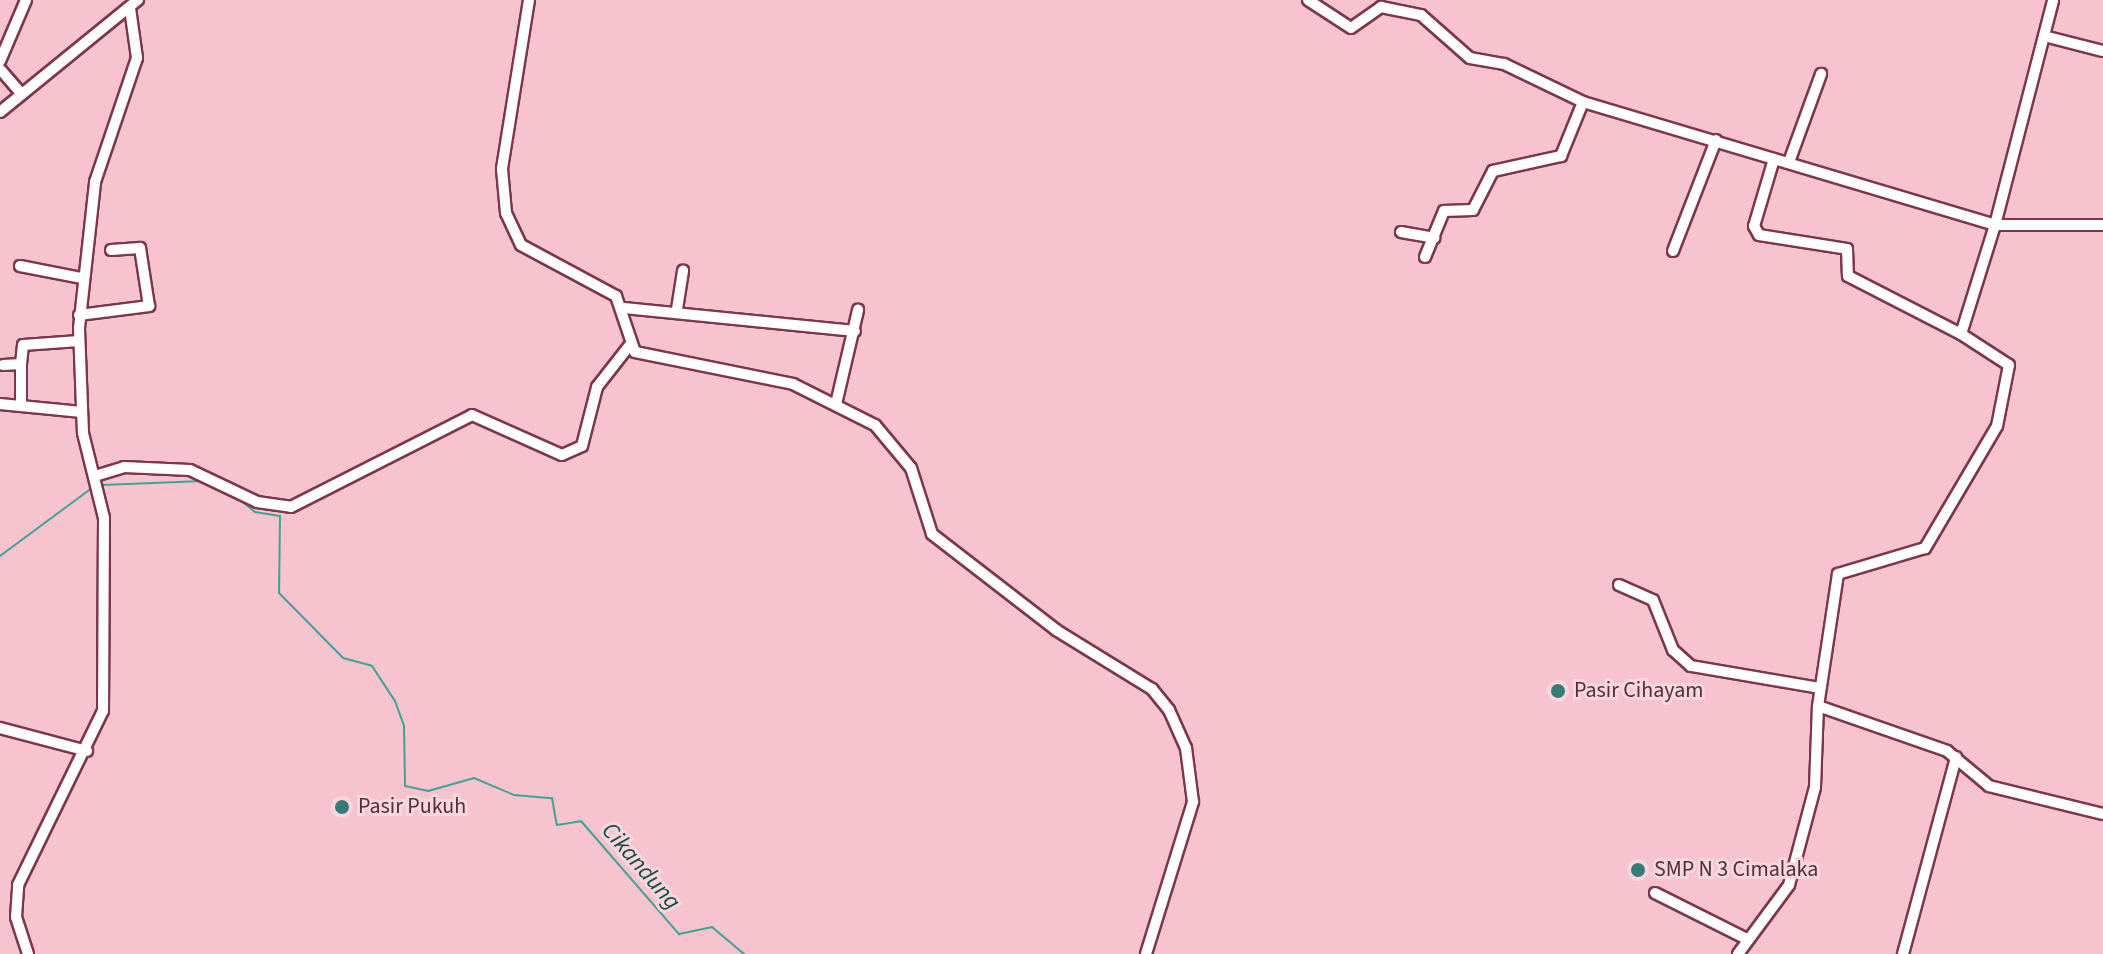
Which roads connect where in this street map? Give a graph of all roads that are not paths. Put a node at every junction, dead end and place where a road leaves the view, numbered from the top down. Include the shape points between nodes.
1 (26, 0) edge
2 (529, 0) edge
3 (1308, 0) edge
4 (2053, 0) edge
5 (134, 4) edge
6 (2044, 36) junction
7 (2103, 51) edge
8 (0, 61) edge
9 (0, 69) edge
10 (1821, 74) dead end
11 (22, 94) junction
12 (1583, 102) junction
13 (0, 112) edge
14 (1716, 140) junction
15 (1774, 159) junction
16 (1789, 162) junction
17 (1995, 225) junction
18 (2103, 225) edge
19 (1401, 232) dead end
20 (1434, 238) junction
21 (111, 250) dead end
22 (1673, 251) dead end
23 (1425, 257) dead end
24 (20, 266) dead end
25 (683, 270) dead end
26 (81, 278) junction
27 (624, 308) junction
28 (677, 309) junction
29 (858, 310) dead end
30 (79, 315) junction
31 (855, 331) junction
32 (1961, 334) junction
33 (79, 341) junction
34 (629, 346) junction
35 (21, 364) junction
36 (3, 365) dead end
37 (0, 404) edge
38 (836, 404) junction
39 (21, 406) junction
40 (82, 412) junction
41 (95, 477) junction
42 (1619, 585) dead end
43 (1820, 688) junction
44 (1818, 706) junction
45 (0, 728) edge
46 (87, 751) junction
47 (1956, 757) junction
48 (2103, 814) edge
49 (1655, 893) dead end
50 (1745, 938) junction
51 (28, 954) edge
52 (1146, 954) edge
53 (1738, 954) edge
54 (1903, 954) edge

1 - 8 street
2 - 27 street via 502,169 512,232 528,252 598,281
3 - 12 street via 1351,28 1381,7 1421,15 1470,58 1504,64
4 - 6 street
5 - 11 street
5 - 26 street via 137,58 95,182
6 - 7 street
6 - 17 street
9 - 11 street
10 - 16 street
11 - 13 street
12 - 14 street
12 - 20 street via 1561,156 1500,166 1473,210 1444,211
14 - 15 street
14 - 22 street
15 - 16 street
15 - 32 street via 1754,226 1759,235 1847,249 1848,276
16 - 17 street
17 - 18 street
17 - 32 street
19 - 20 street
20 - 23 street
21 - 30 street via 140,248 149,306
24 - 26 street
25 - 28 street
26 - 30 street
27 - 28 street
27 - 34 street
28 - 31 street
29 - 31 street
30 - 33 street
31 - 38 street
32 - 43 street via 2009,365 1997,426 1925,548 1838,574
33 - 35 street via 22,345
33 - 40 street
34 - 38 street via 643,356 793,384
34 - 41 street via 597,387 582,446 562,455 472,415 291,507 257,502 190,470 134,467
35 - 36 street
35 - 39 street
37 - 39 street
38 - 52 street via 875,425 911,468 932,534 1056,630 1152,689 1169,710 1186,748 1193,802
39 - 40 street
40 - 41 street
41 - 46 street via 101,495 103,711
42 - 43 street via 1653,600 1673,650 1691,666
43 - 44 street
44 - 47 street
44 - 50 street via 1804,837 1768,921
45 - 46 street
46 - 51 street via 18,885 16,917
47 - 48 street via 1989,786
47 - 54 street
49 - 50 street
50 - 53 street

